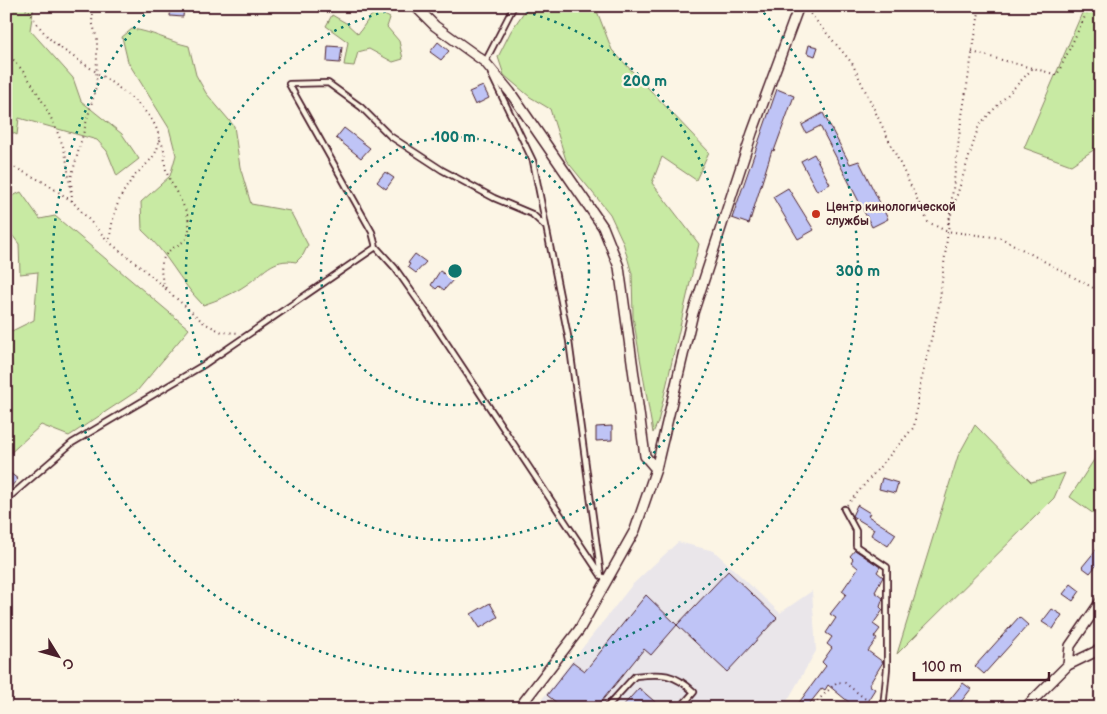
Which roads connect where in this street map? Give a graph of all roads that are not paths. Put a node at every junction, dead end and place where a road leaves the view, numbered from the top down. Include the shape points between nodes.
1 (415, 6) edge
2 (514, 6) edge
3 (799, 6) edge
4 (484, 62) junction
5 (546, 227) junction
6 (376, 248) junction
7 (656, 469) junction
8 (6, 500) edge
9 (844, 509) road end
10 (605, 578) junction
11 (1101, 601) edge
12 (1101, 649) edge
13 (1068, 665) junction
14 (519, 708) edge
15 (606, 708) edge
16 (680, 708) edge
17 (883, 708) edge
18 (1026, 708) edge

1 - 4 street via 435,26
2 - 4 lane
3 - 7 street via 752,133 693,314
4 - 5 lane via 532,161
4 - 7 street via 510,92 603,227 619,266 645,456
5 - 6 lane via 532,214 442,170 390,136 361,107 328,83 289,84 372,232
5 - 10 lane via 569,342 583,458
6 - 8 lane via 205,364 72,443
6 - 10 lane via 396,268
7 - 10 street via 635,530
9 - 17 lane via 856,531 856,546 887,567 887,668
10 - 14 street via 579,630
11 - 13 street via 1070,646
12 - 13 street
13 - 18 street
15 - 16 lane via 634,676 660,673 682,681 694,692

